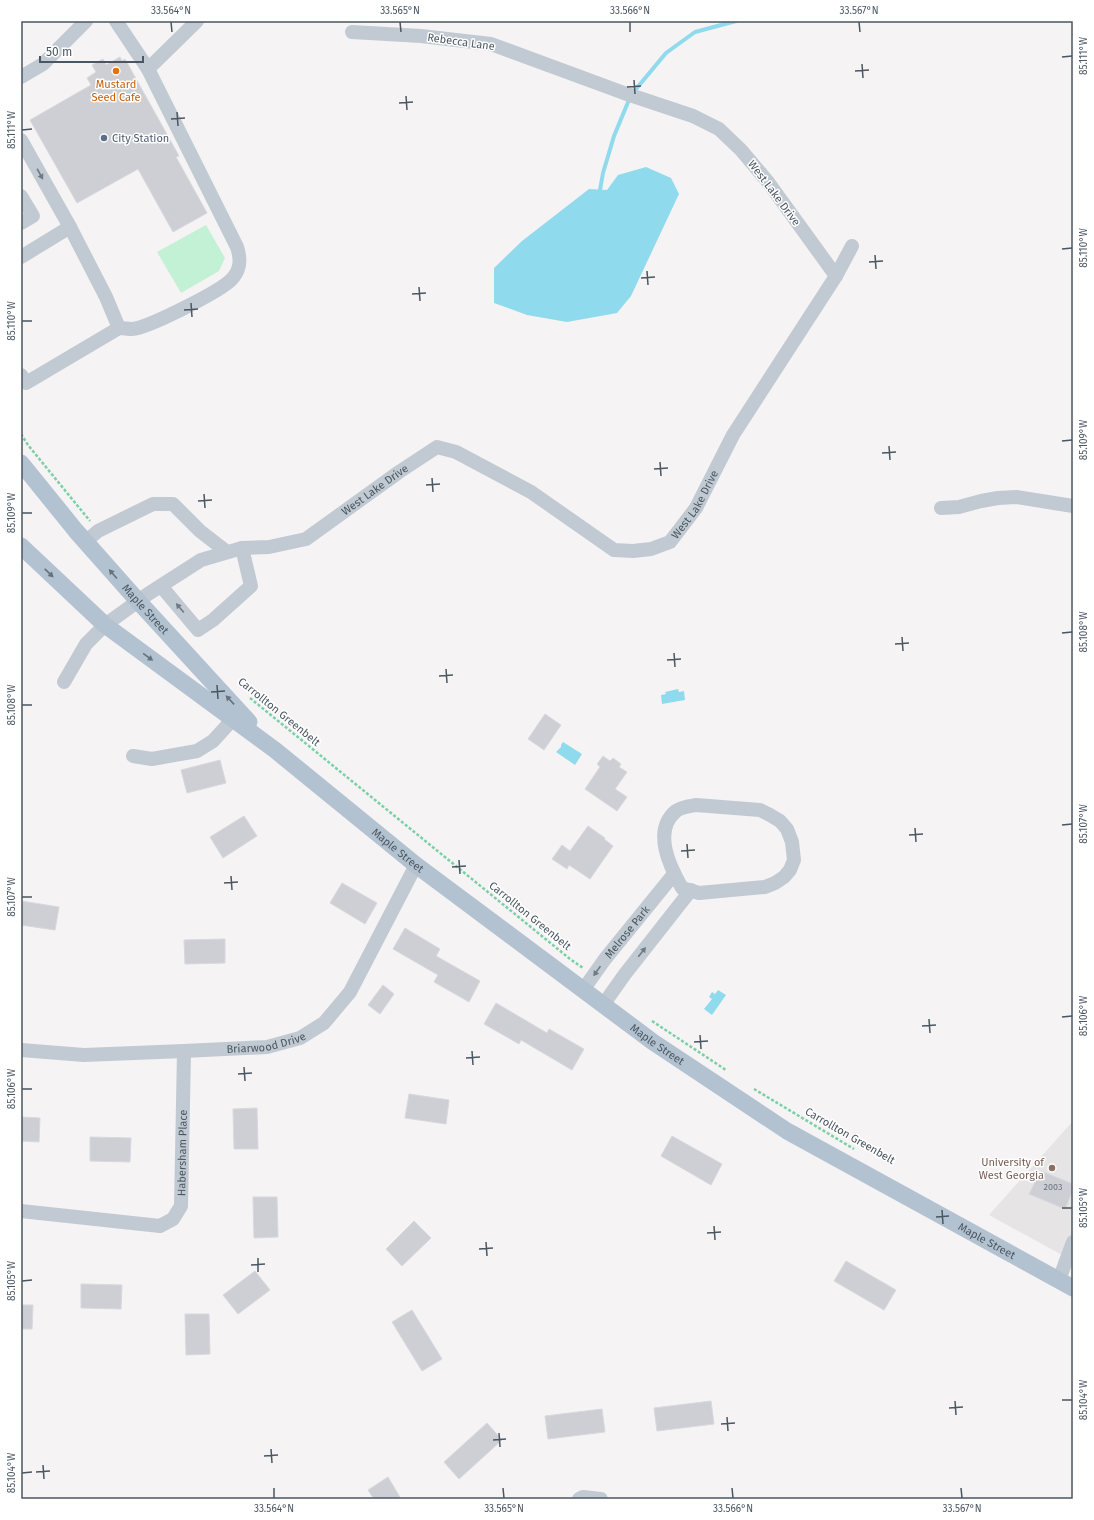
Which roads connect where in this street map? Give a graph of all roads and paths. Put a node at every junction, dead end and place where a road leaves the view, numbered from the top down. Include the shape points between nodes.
1 (86, 21) edge
2 (116, 21) edge
3 (197, 21) edge
4 (352, 32) dead end
5 (148, 69) junction
6 (566, 71) joint
7 (21, 77) edge
8 (21, 140) edge
9 (21, 196) edge
10 (27, 219) edge
11 (70, 227) junction
12 (852, 246) dead end
13 (21, 257) edge
14 (836, 276) junction
15 (119, 328) junction
16 (22, 384) edge
17 (21, 434) edge
18 (21, 463) edge
19 (1073, 506) edge
20 (941, 508) dead end
21 (92, 536) junction
22 (21, 546) edge
23 (242, 548) junction
24 (226, 552) junction
25 (162, 586) junction
26 (138, 602) junction
27 (105, 626) junction
28 (64, 682) dead end
29 (245, 695) dead end
30 (233, 719) junction
31 (275, 750) junction
32 (133, 756) dead end
33 (416, 865) junction
34 (674, 874) junction
35 (691, 890) junction
36 (570, 959) dead end
37 (582, 990) junction
38 (603, 1006) junction
39 (652, 1020) dead end
40 (21, 1050) edge
41 (184, 1051) junction
42 (731, 1074) dead end
43 (750, 1087) dead end
44 (858, 1151) dead end
45 (21, 1212) edge
46 (1073, 1242) edge
47 (1066, 1284) edge
48 (579, 1499) edge
49 (601, 1499) edge

1 - 7 street via 43,64
2 - 5 street
3 - 5 street
4 - 6 street, Rebecca Lane via 491,44
5 - 15 street via 237,247 240,263 232,279 196,301 159,320 132,329
6 - 14 street, West Lake Drive via 693,116 720,129 768,182
8 -> 11 street
9 - 10 street
11 - 13 street
11 - 15 street
12 - 14 street
14 - 23 street, West Lake Drive via 734,435 696,508 670,542 633,552 614,550 531,492 456,452 436,447 306,539 269,547
15 - 16 street
17 - 21 path
18 - 21 main road, Maple Street
19 - 20 street via 1016,497
21 - 24 street via 153,504 173,504 200,532
26 -> 21 main road, Maple Street
22 -> 27 main road, Maple Street
23 - 24 street, West Lake Drive
23 -> 25 street via 251,586 198,630
24 - 25 street, West Lake Drive via 201,560
25 - 26 street, West Lake Drive
26 - 27 street, West Lake Drive
31 -> 26 main road, Maple Street
27 - 28 street, West Lake Drive via 86,644
27 -> 30 main road, Maple Street
29 - 36 path, Carrollton Greenbelt
30 - 31 main road, Maple Street
30 - 32 street via 213,741 197,751 152,759
31 - 33 main road, Maple Street
33 - 37 main road, Maple Street
33 - 41 street, Briarwood Drive via 350,992 324,1023 300,1038 267,1047
34 - 35 street via 682,888
34 - 35 street via 669,864 665,843 665,825 676,811 685,807 696,805 760,810 780,821 787,829 792,842 794,860 790,870 775,883 754,888 700,892
34 -> 37 street, Melrose Park
38 -> 35 street, Melrose Park
37 - 38 main road, Maple Street
38 - 47 main road, Maple Street via 787,1131
39 - 42 path
40 - 41 street, Briarwood Drive via 84,1055
41 - 45 street, Habersham Place via 180,1206 173,1219 160,1226
43 - 44 path, Carrollton Greenbelt
46 - 47 street
48 - 49 street

